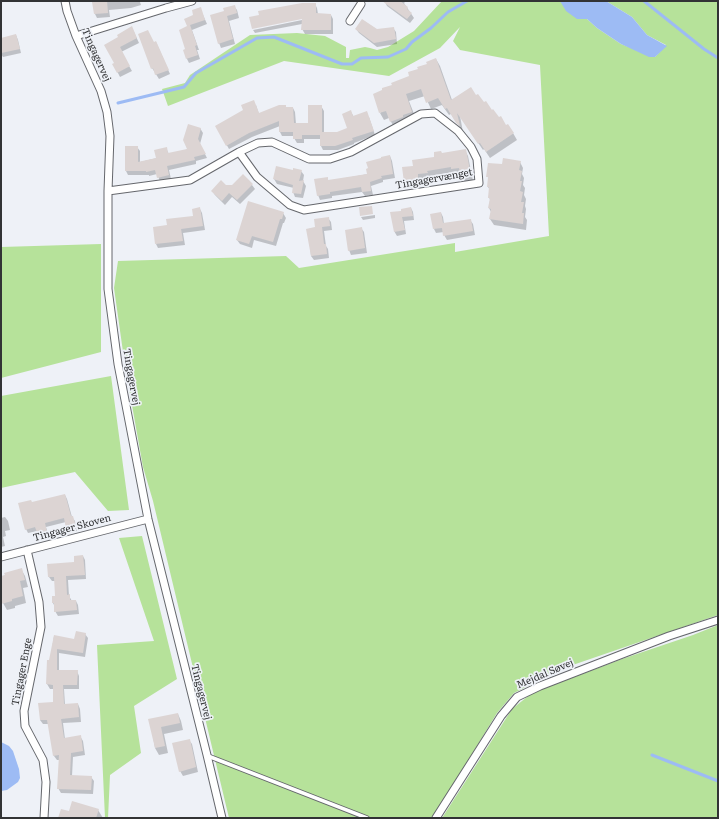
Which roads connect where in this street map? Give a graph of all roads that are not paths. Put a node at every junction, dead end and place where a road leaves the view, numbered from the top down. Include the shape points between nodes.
1 (65, 1) edge
2 (192, 1) edge
3 (360, 2) edge
4 (350, 20) dead end
5 (76, 36) junction
6 (239, 152) junction
7 (108, 192) junction
8 (148, 519) junction
9 (27, 550) junction
10 (1, 557) edge
11 (718, 620) edge
12 (207, 755) junction
13 (44, 818) edge
14 (222, 818) edge
15 (367, 818) edge
16 (436, 818) edge

1 - 5 street, Tingagervej
2 - 5 street
3 - 4 street
5 - 7 street, Tingagervej via 101,91 107,112 110,136
6 - 6 street, Tingagervænget via 258,143 272,142 310,159 330,159 351,152 421,114 435,113 458,131 471,147 477,159 479,183 304,210 290,205 257,177
6 - 7 street, Tingagervænget via 190,180
7 - 8 street, Tingagervej via 108,289 118,364
8 - 9 street, Tingager Skoven
8 - 12 street, Tingagervej
9 - 10 street, Tingager Skoven
9 - 13 street, Tingager Enge via 40,602 41,627 24,711 25,726 43,760 46,782
11 - 16 street, Mejdal Søvej via 668,636 517,697 501,716
12 - 14 street, Tingagervej
12 - 15 lane

